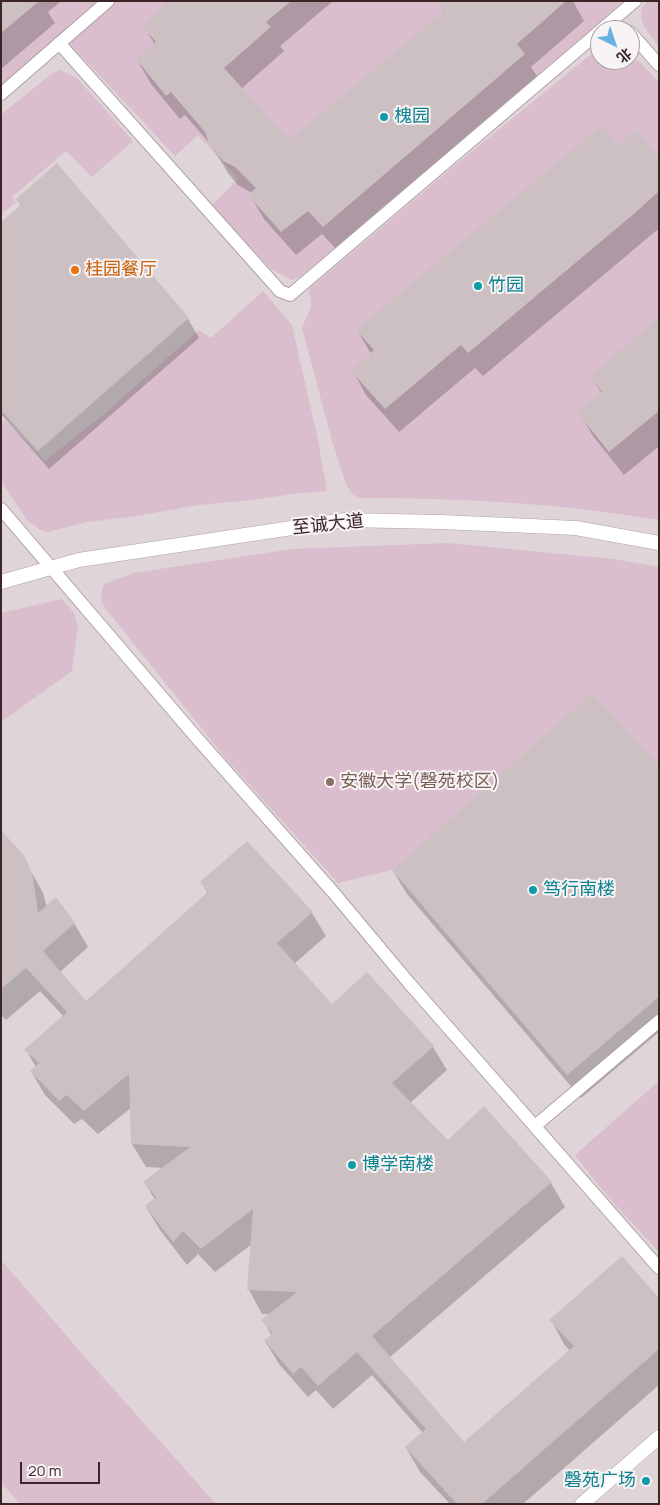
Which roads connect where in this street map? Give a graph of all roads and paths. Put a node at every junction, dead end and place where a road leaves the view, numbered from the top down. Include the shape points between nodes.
1 (108, 1) edge
2 (635, 1) edge
3 (617, 17) junction
4 (613, 20) edge
5 (620, 20) edge
6 (590, 39) edge
7 (60, 43) junction
8 (640, 43) edge
9 (659, 65) edge
10 (1, 94) edge
11 (1, 509) edge
12 (659, 543) edge
13 (51, 568) junction
14 (1, 582) edge
15 (659, 1021) edge
16 (535, 1126) junction
17 (659, 1268) edge
18 (659, 1437) edge
19 (582, 1504) edge

1 - 7 lane
2 - 3 lane
3 - 4 lane
3 - 5 lane
6 - 7 lane via 290,295 280,291
7 - 10 lane
8 - 9 lane
11 - 13 lane
12 - 13 street, 至诚大道 via 576,528 345,520 79,560
13 - 14 street, 至诚大道
13 - 16 lane
15 - 16 lane
16 - 17 lane
18 - 19 street

